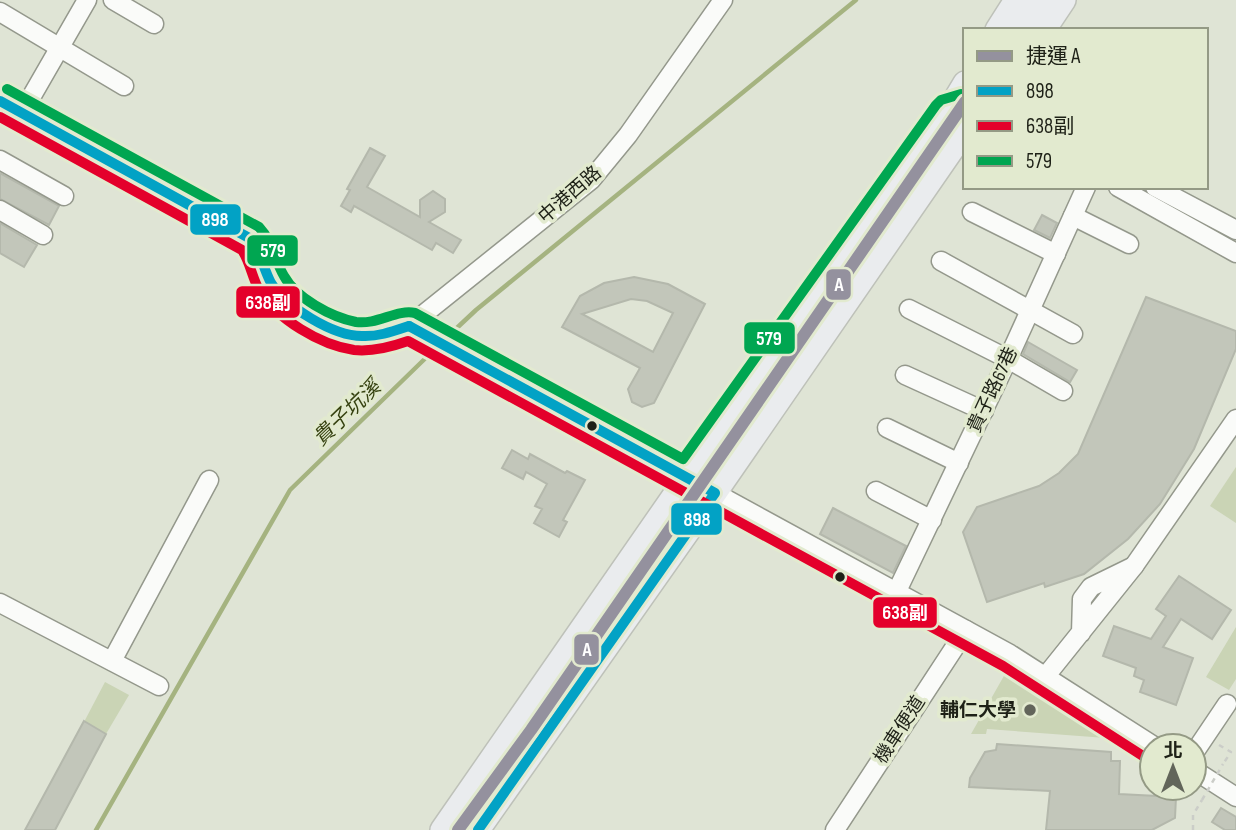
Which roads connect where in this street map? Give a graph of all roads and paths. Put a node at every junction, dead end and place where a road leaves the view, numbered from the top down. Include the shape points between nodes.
1 (86, 0) edge
2 (113, 0) edge
3 (723, 0) edge
4 (1016, 0) edge
5 (1041, 0) edge
6 (1064, 0) edge
7 (0, 12) edge
8 (154, 24) dead end
9 (998, 28) edge
10 (1021, 28) edge
11 (1045, 28) edge
12 (60, 48) junction
13 (124, 86) dead end
14 (963, 89) edge
15 (0, 101) edge
16 (956, 110) edge
17 (22, 113) junction
18 (963, 134) edge
19 (0, 160) edge
20 (1085, 189) edge
21 (1122, 189) edge
22 (1159, 189) edge
23 (64, 196) dead end
24 (0, 210) edge
25 (972, 212) dead end
26 (1073, 216) junction
27 (1236, 230) edge
28 (43, 234) dead end
29 (1129, 244) dead end
30 (1235, 250) edge
31 (1056, 254) junction
32 (941, 261) dead end
33 (909, 309) dead end
34 (1030, 311) junction
35 (409, 326) junction
36 (1073, 334) dead end
37 (1008, 359) junction
38 (905, 375) dead end
39 (1063, 391) dead end
40 (984, 411) junction
41 (1236, 419) edge
42 (887, 428) dead end
43 (959, 463) junction
44 (687, 477) junction
45 (209, 480) dead end
46 (876, 491) dead end
47 (715, 493) junction
48 (932, 520) junction
49 (897, 591) junction
50 (0, 603) edge
51 (966, 630) junction
52 (112, 661) junction
53 (1045, 677) junction
54 (159, 686) dead end
55 (1227, 704) dead end
56 (1208, 732) edge
57 (1138, 736) edge
58 (1220, 746) dead end
59 (1208, 779) edge
60 (1236, 797) edge
61 (442, 830) edge
62 (478, 830) edge
63 (835, 830) edge
64 (1194, 830) edge

1 - 12 street
2 - 8 street
3 - 35 street, 中港西路 via 591,180
4 - 9 main road
5 - 10 main road
6 - 11 main road
7 - 12 street
12 - 13 street
12 - 17 street
14 - 16 main road
15 - 17 street
16 - 44 main road
17 - 35 street via 251,239 279,293 341,333 376,336
18 - 47 main road
19 - 23 street
20 - 26 street, 貴子路67巷
21 - 30 street
22 - 27 street
24 - 28 street
25 - 31 street
26 - 29 street
26 - 31 street, 貴子路67巷
31 - 34 street, 貴子路67巷
32 - 34 street
33 - 37 street
34 - 36 street
34 - 37 street, 貴子路67巷
35 - 44 street
37 - 39 street
37 - 40 street, 貴子路67巷
38 - 40 street
40 - 43 street, 貴子路67巷
41 - 53 street via 1134,565
42 - 43 street
43 - 48 street, 貴子路67巷
44 - 47 street
44 - 61 main road
45 - 52 street
46 - 48 street
47 - 49 street
47 - 62 main road
48 - 49 street, 貴子路67巷
49 - 51 street
50 - 52 street
51 - 53 street
51 - 63 street, 機車便道
52 - 54 street
53 - 57 street
55 - 56 street
58 - 64 path, bridge via 1231,752 1194,815
59 - 60 street

